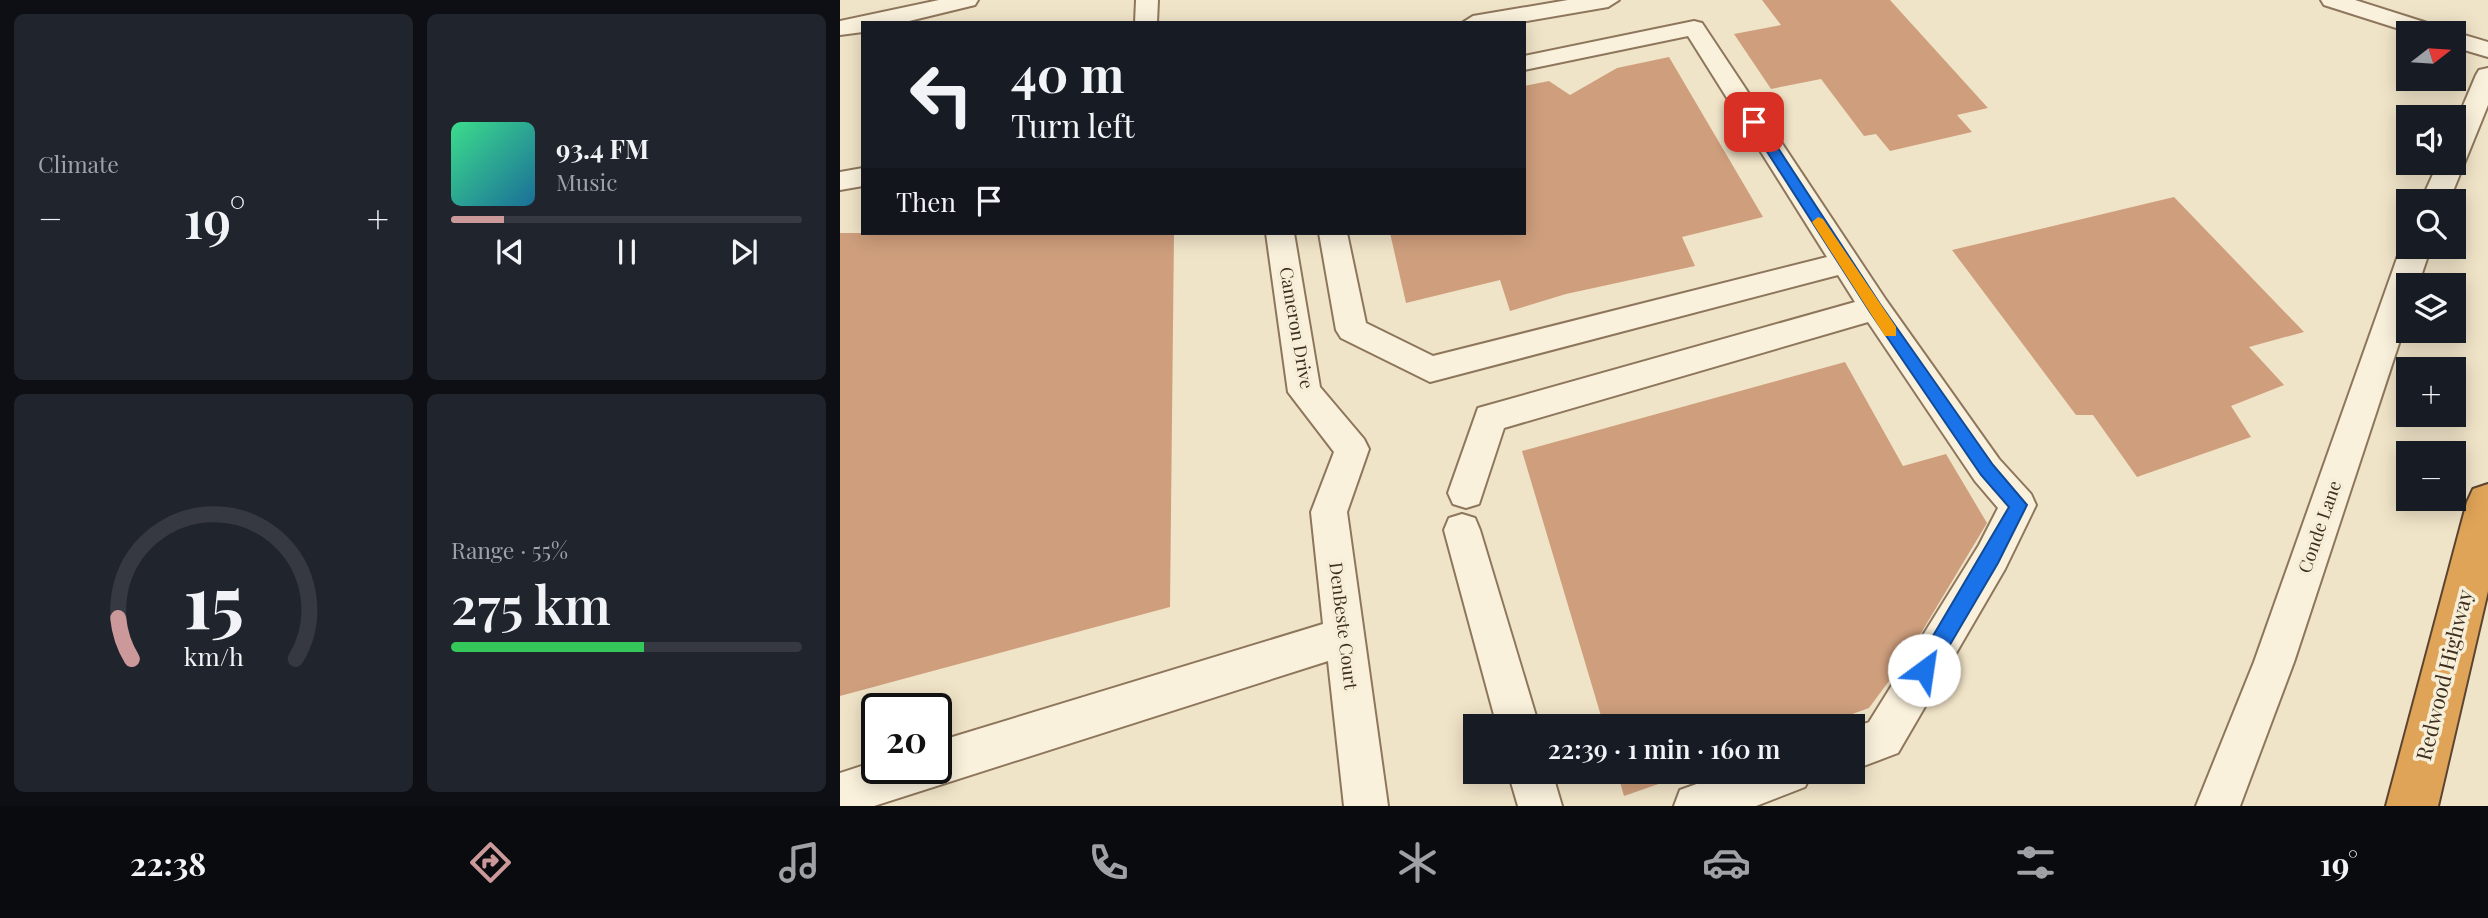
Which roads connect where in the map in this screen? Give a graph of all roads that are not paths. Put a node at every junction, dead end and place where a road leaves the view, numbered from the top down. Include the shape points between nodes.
1 (967, 0) edge
2 (1147, 0) edge
3 (1608, 0) edge
4 (2332, 0) edge
5 (2360, 4) edge
6 (880, 21) edge
7 (1146, 21) edge
8 (1485, 21) edge
9 (2404, 21) edge
10 (861, 25) edge
11 (840, 28) edge
12 (2466, 43) edge
13 (2488, 50) edge
14 (1526, 64) edge
15 (2488, 75) edge
16 (2466, 129) edge
17 (861, 177) edge
18 (840, 181) edge
19 (1280, 235) edge
20 (1333, 235) edge
21 (2412, 259) edge
22 (1845, 263) junction
23 (1875, 308) junction
24 (1352, 449) joint
25 (2488, 502) edge
26 (1345, 636) junction
27 (1515, 714) edge
28 (1865, 745) edge
29 (952, 759) edge
30 (874, 784) edge
31 (1534, 784) edge
32 (1757, 784) edge
33 (840, 795) edge
34 (1366, 806) edge
35 (1540, 806) edge
36 (1696, 806) edge
37 (2218, 806) edge
38 (2412, 806) edge

1 - 6 street
2 - 7 street
3 - 8 street
4 - 5 street
5 - 9 street
10 - 11 street
12 - 13 street
14 - 22 street via 1694,28
15 - 16 street
17 - 18 street
19 - 24 street, Cameron Drive via 1304,392
20 - 22 street via 1352,330 1430,369
21 - 37 street, Conde Lane via 2274,662
22 - 23 street
23 - 27 street via 1490,418 1464,511
23 - 28 street via 1987,470 2018,505 1992,557 1883,738
24 - 26 street, DenBeste Court via 1329,512
25 - 38 highway, Redwood Highway
26 - 29 street
26 - 34 street, DenBeste Court
30 - 33 street
31 - 35 street
32 - 36 street

